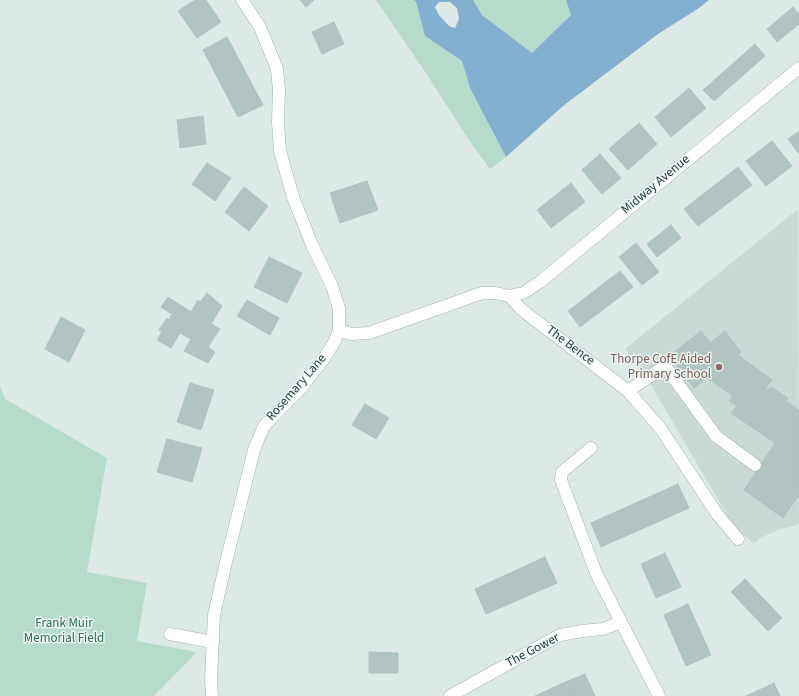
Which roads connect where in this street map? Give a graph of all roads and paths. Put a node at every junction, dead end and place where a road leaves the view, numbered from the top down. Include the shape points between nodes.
1 (242, 0) edge
2 (799, 68) edge
3 (509, 296) junction
4 (339, 330) junction
5 (628, 391) junction
6 (591, 448) dead end
7 (755, 465) dead end
8 (738, 539) dead end
9 (621, 622) junction
10 (170, 634) dead end
11 (213, 642) junction
12 (212, 696) edge
13 (450, 696) edge
14 (659, 696) edge

1 - 4 street, Rosemary Lane via 260,27 276,69 280,151 293,197 332,286 339,308
2 - 3 street, Midway Avenue via 540,282 522,293
3 - 4 street via 482,293 369,333 350,334
3 - 5 street, The Bence via 522,310
4 - 11 street, Rosemary Lane via 323,360 300,389 264,426 260,435 254,450 214,615
5 - 7 street via 665,366 716,436
5 - 8 street, The Bence via 661,429 717,514
6 - 9 street via 562,472 561,480 596,573
9 - 13 street, The Gower via 603,629 560,635
9 - 14 street
10 - 11 street
11 - 12 street, Rosemary Lane

